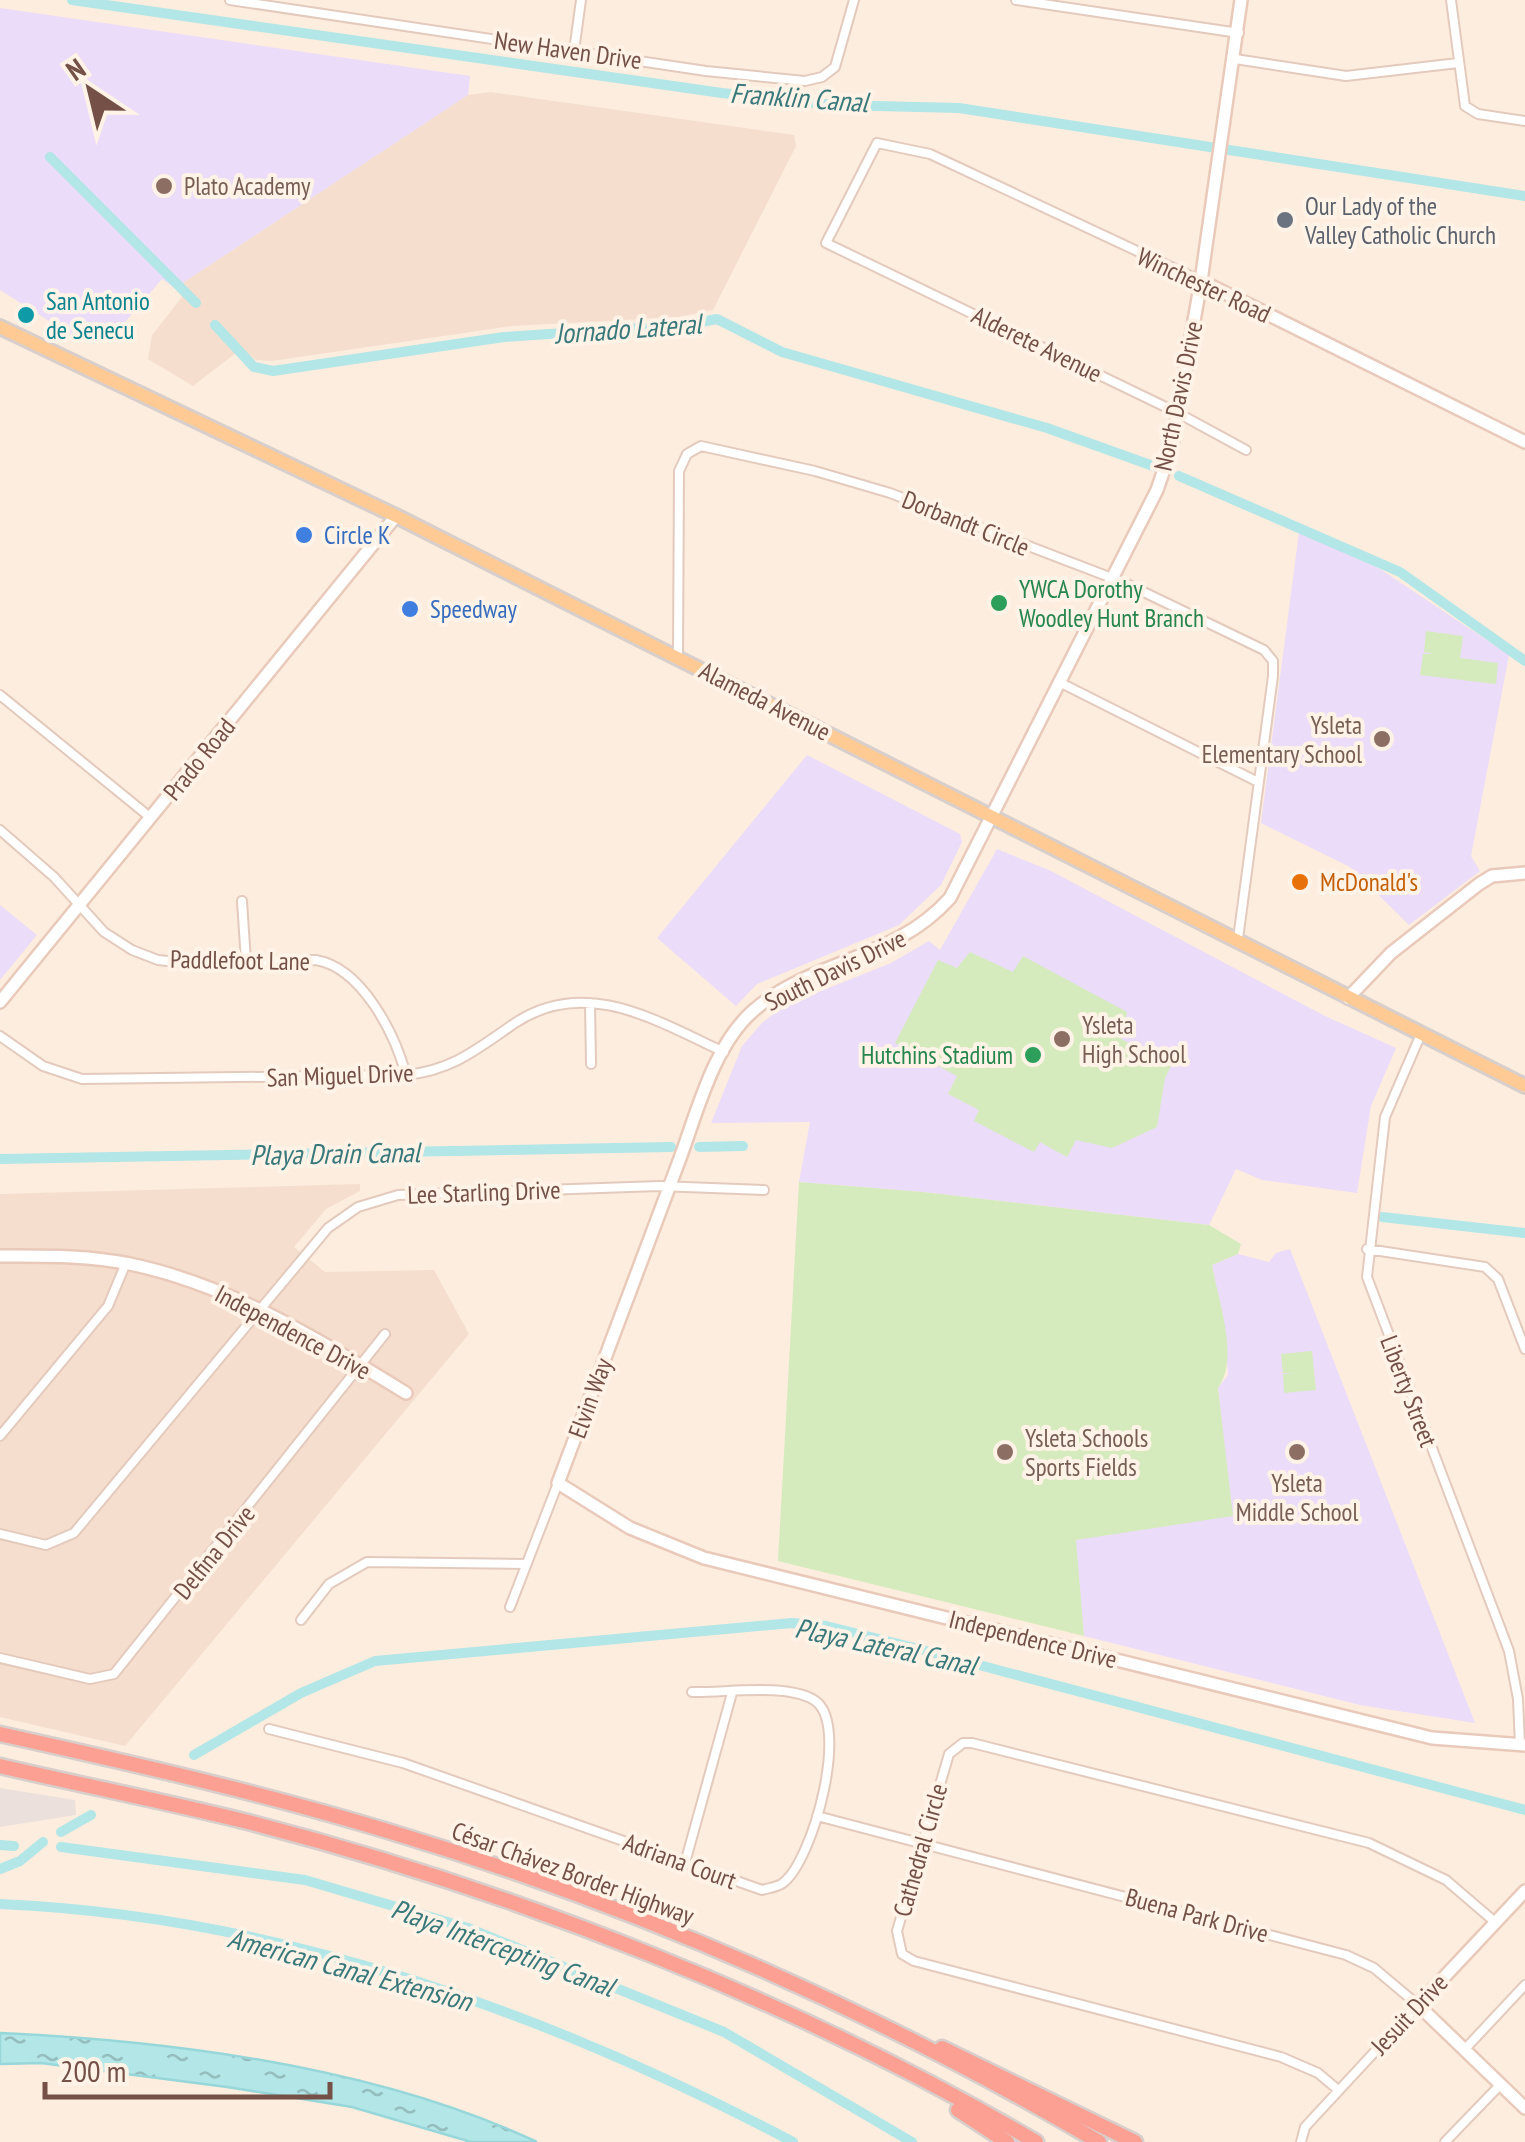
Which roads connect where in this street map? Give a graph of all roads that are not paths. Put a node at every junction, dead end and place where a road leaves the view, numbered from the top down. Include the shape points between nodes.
1 (230, 0) edge
2 (581, 0) edge
3 (854, 0) edge
4 (1016, 0) edge
5 (1241, 0) edge
6 (1451, 0) edge
7 (1239, 33) junction
8 (574, 51) junction
9 (1235, 59) junction
10 (1458, 64) junction
11 (1525, 121) edge
12 (877, 143) joint
13 (1201, 281) junction
14 (0, 327) edge
15 (1176, 412) junction
16 (1525, 442) edge
17 (1246, 450) dead end
18 (396, 516) junction
19 (1112, 580) junction
20 (678, 657) junction
21 (1061, 683) junction
22 (0, 695) edge
23 (1258, 782) junction
24 (994, 817) junction
25 (151, 818) junction
26 (0, 830) edge
27 (1525, 873) edge
28 (242, 902) dead end
29 (78, 908) junction
30 (1238, 939) junction
31 (246, 962) junction
32 (1348, 998) junction
33 (0, 1002) edge
34 (590, 1003) junction
35 (1421, 1034) junction
36 (0, 1036) edge
37 (724, 1052) junction
38 (591, 1064) dead end
39 (406, 1075) junction
40 (1525, 1086) edge
41 (669, 1188) junction
42 (764, 1190) dead end
43 (1367, 1250) junction
44 (0, 1256) edge
45 (126, 1263) junction
46 (259, 1308) junction
47 (1512, 1312) junction
48 (1525, 1313) edge
49 (385, 1334) dead end
50 (1525, 1348) edge
51 (362, 1366) junction
52 (406, 1393) dead end
53 (0, 1436) edge
54 (558, 1483) junction
55 (0, 1534) edge
56 (526, 1564) junction
57 (510, 1608) dead end
58 (301, 1620) dead end
59 (0, 1658) edge
60 (692, 1692) dead end
61 (732, 1693) junction
62 (269, 1728) dead end
63 (0, 1734) edge
64 (1522, 1745) edge
65 (0, 1766) edge
66 (817, 1816) junction
67 (919, 1842) junction
68 (684, 1863) junction
69 (1525, 1891) edge
70 (1495, 1922) junction
71 (1525, 1985) edge
72 (1418, 2005) junction
73 (881, 2024) junction
74 (855, 2047) junction
75 (1465, 2049) junction
76 (1500, 2085) junction
77 (1338, 2089) junction
78 (1525, 2108) edge
79 (1007, 2142) edge
80 (1036, 2142) edge
81 (1098, 2142) edge
82 (1135, 2142) edge
83 (1302, 2142) edge
84 (1445, 2142) edge

1 - 8 street, New Haven Drive
2 - 8 street
3 - 8 street, New Haven Drive via 835,67 804,81
4 - 7 street
5 - 7 street, North Davis Drive
6 - 10 street
7 - 9 street, North Davis Drive
9 - 10 street via 1346,76
9 - 13 street, North Davis Drive
10 - 11 street via 1462,99 1471,110
12 - 13 street, Winchester Road via 930,154
12 - 15 street, Alderete Avenue via 826,244
13 - 15 street, North Davis Drive
13 - 16 street, Winchester Road
14 - 18 main road, Alameda Avenue
15 - 17 street, Alderete Avenue
15 - 19 street, North Davis Drive via 1167,466
18 - 20 main road, Alameda Avenue
18 - 25 street, Prado Road
19 - 20 street, Dorbandt Circle via 871,486 701,446 686,454 680,472
19 - 21 street, North Davis Drive
19 - 23 street, Dorbandt Circle via 1271,657
20 - 24 main road, Alameda Avenue
21 - 23 street
21 - 24 street, North Davis Drive
22 - 25 street
23 - 30 street, Dorbandt Circle
24 - 30 main road, Alameda Avenue
24 - 37 street, South Davis Drive via 959,884 924,924 892,945 775,995 743,1022
25 - 29 street, Prado Road
26 - 29 street, Paddlefoot Lane
27 - 32 street via 1480,882
28 - 31 street
29 - 31 street, Paddlefoot Lane via 116,940 158,960
29 - 33 street, Prado Road
30 - 32 main road, Alameda Avenue
31 - 39 street, Paddlefoot Lane via 330,964 387,1023
32 - 35 main road, Alameda Avenue
34 - 37 street, San Miguel Drive via 624,1005
34 - 38 street
34 - 39 street, San Miguel Drive via 547,1008 467,1059
35 - 40 main road, Alameda Avenue
35 - 43 street, Liberty Street via 1385,1117
36 - 39 street, San Miguel Drive via 43,1066 82,1079
37 - 41 street, South Davis Drive
41 - 42 street, Lee Starling Drive
41 - 46 street, Lee Starling Drive via 376,1200 328,1228
41 - 54 street, Elvin Way
43 - 47 street via 1486,1267
43 - 64 street, Liberty Street via 1371,1293 1508,1651
44 - 45 street, Independence Drive
45 - 46 street, Independence Drive
45 - 53 street via 108,1306
46 - 51 street, Independence Drive
46 - 55 street, Lee Starling Drive via 74,1532 46,1545
47 - 48 street
47 - 50 street
49 - 51 street, Delfina Drive
51 - 52 street, Independence Drive
51 - 59 street, Delfina Drive via 114,1674 90,1679
54 - 56 street, Elvin Way
54 - 64 street, Independence Drive via 604,1515 704,1558 1432,1738
56 - 57 street, Elvin Way
56 - 58 street via 367,1562 330,1584
60 - 61 street, Adriana Court
61 - 66 street, Adriana Court via 768,1690 814,1700 829,1717 832,1740
61 - 68 street
62 - 68 street, Adriana Court via 403,1763
63 - 73 highway, César Chávez Border Highway via 395,1833 686,1938
65 - 74 highway, César Chávez Border Highway via 244,1821 373,1859 593,1934
66 - 67 street, Buena Park Drive
66 - 68 street, Adriana Court via 797,1868 782,1885 762,1890
67 - 70 street, Cathedral Circle via 946,1759 972,1743 1369,1843 1446,1880
67 - 72 street, Buena Park Drive via 1346,1955 1374,1968
67 - 77 street, Cathedral Circle via 896,1931 902,1954 1281,2057
69 - 70 street, Jesuit Drive
70 - 72 street, Jesuit Drive
71 - 75 street
72 - 75 street, Buena Park Drive
72 - 77 street, Jesuit Drive
73 - 81 highway, César Chávez Border Highway
73 - 82 highway
74 - 79 highway
74 - 80 highway, César Chávez Border Highway
75 - 76 street, Buena Park Drive
76 - 78 street, Buena Park Drive
76 - 84 street
77 - 83 street, Jesuit Drive via 1305,2126

